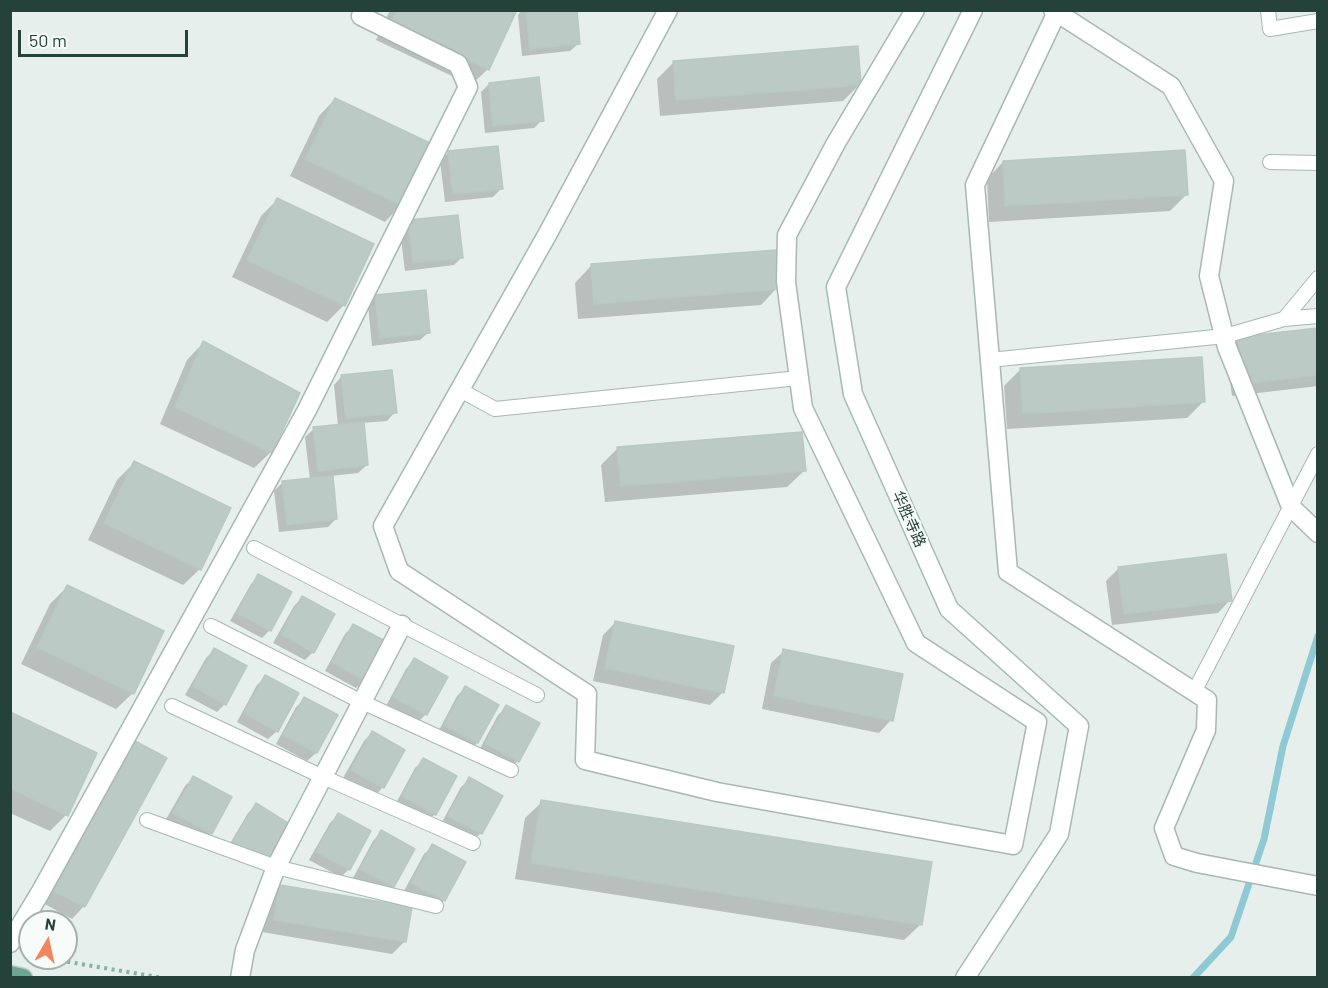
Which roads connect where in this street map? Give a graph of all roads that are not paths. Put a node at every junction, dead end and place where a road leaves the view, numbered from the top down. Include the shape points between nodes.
1 (364, 10) edge
2 (668, 10) edge
3 (915, 10) edge
4 (973, 10) edge
5 (1268, 10) edge
6 (1056, 11) edge
7 (1317, 21) edge
8 (1270, 162) dead end
9 (1317, 164) edge
10 (1317, 278) edge
11 (1317, 316) edge
12 (1284, 319) junction
13 (1225, 336) junction
14 (990, 360) junction
15 (799, 378) junction
16 (460, 390) junction
17 (1317, 454) edge
18 (1291, 507) junction
19 (1317, 533) edge
20 (254, 548) dead end
21 (402, 625) junction
22 (211, 626) dead end
23 (1194, 692) junction
24 (537, 695) dead end
25 (362, 702) junction
26 (172, 706) dead end
27 (511, 770) dead end
28 (323, 777) junction
29 (147, 820) dead end
30 (472, 843) dead end
31 (276, 867) junction
32 (1313, 885) edge
33 (436, 906) dead end
34 (10, 943) edge
35 (10, 975) edge
36 (23, 978) edge
37 (240, 978) edge
38 (965, 978) edge

1 - 34 street via 361,16 458,64 468,87 307,410
2 - 16 street
3 - 15 street via 787,235 786,282
4 - 38 street, 华胜寺路 via 836,286 853,394 949,609 1078,726 1059,834
5 - 7 lane via 1270,29
6 - 13 street via 1171,86 1224,181 1209,276
6 - 14 street via 975,185
8 - 9 lane
10 - 12 lane
11 - 12 lane
12 - 13 lane
13 - 14 lane
13 - 18 street
14 - 23 street via 1008,572
15 - 16 lane via 495,409
15 - 16 street via 803,408 916,643 1037,722 1013,845 717,792 585,760 587,694 399,571 383,526
17 - 18 lane
18 - 19 street
18 - 23 lane
20 - 21 lane
21 - 24 lane
21 - 25 street
22 - 25 lane
23 - 32 street via 1207,700 1206,730 1164,828 1174,856
25 - 27 lane
25 - 28 street
26 - 28 lane
28 - 30 lane
28 - 31 street
29 - 31 lane
31 - 33 lane
31 - 37 street via 245,950
35 - 36 main road

